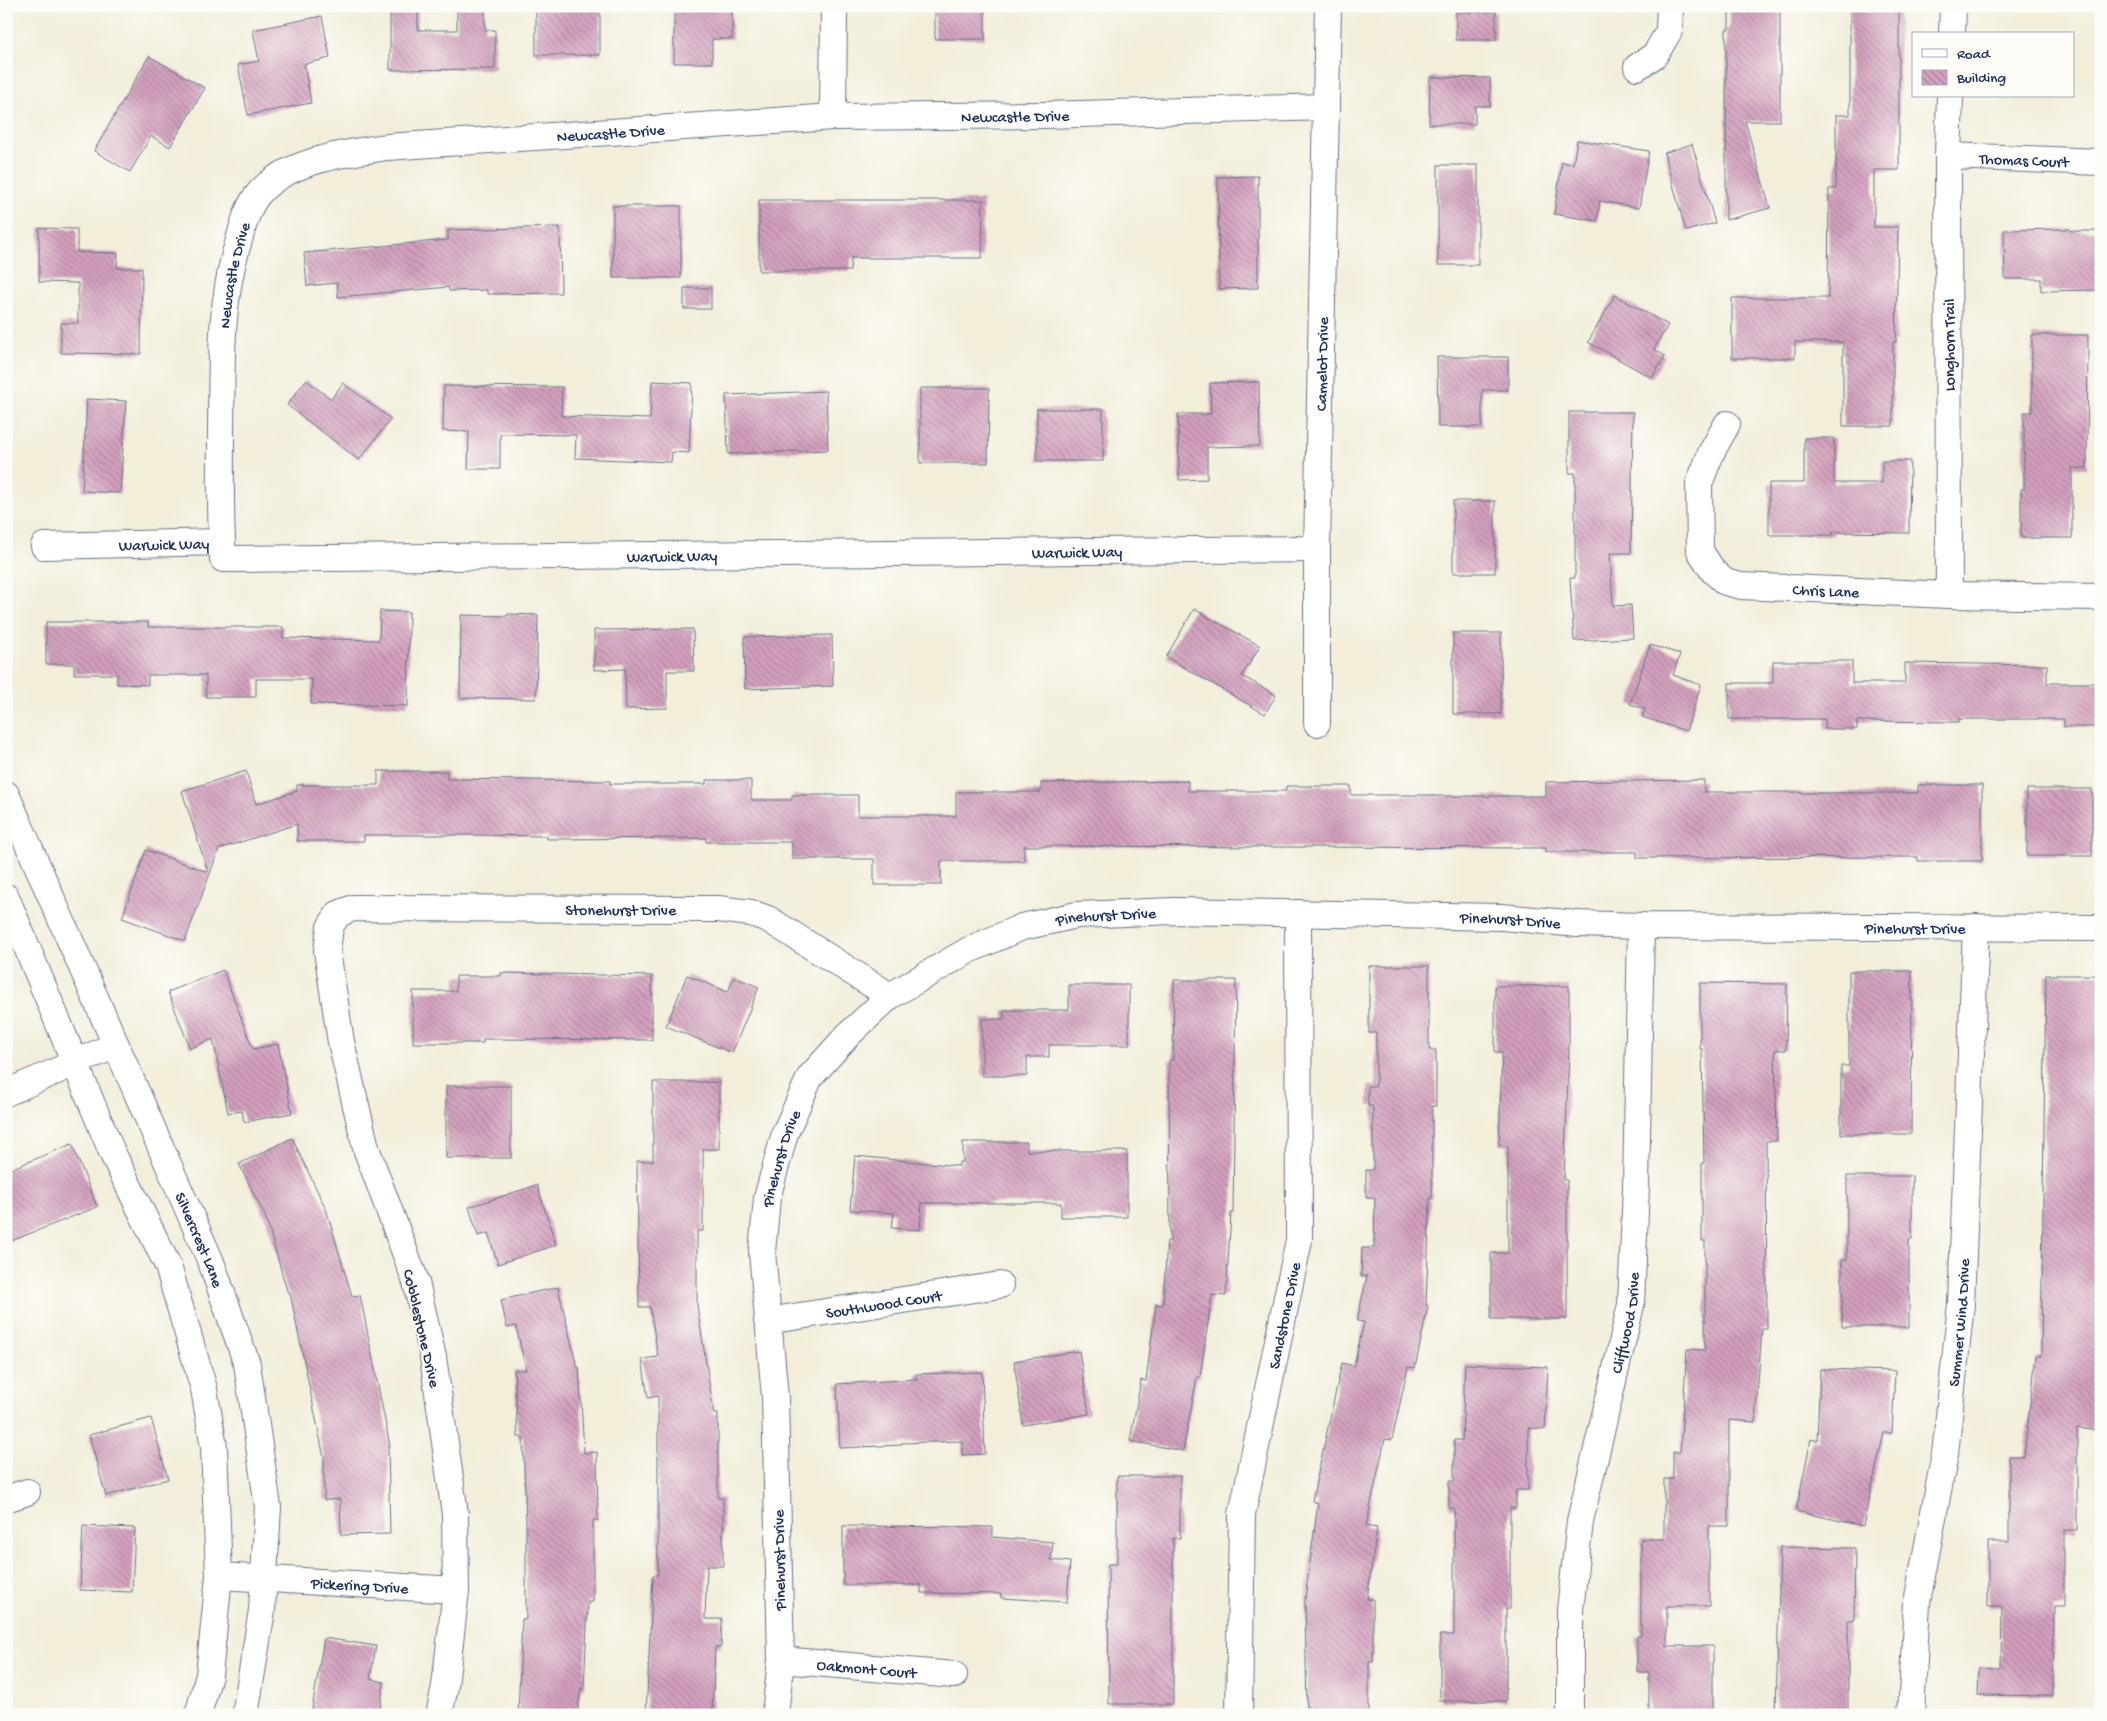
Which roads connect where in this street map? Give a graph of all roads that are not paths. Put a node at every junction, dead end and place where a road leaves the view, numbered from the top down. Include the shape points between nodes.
1 (834, 6) edge
2 (1328, 6) edge
3 (1670, 6) edge
4 (1953, 6) edge
5 (1952, 32) edge
6 (1637, 67) dead end
7 (1950, 98) edge
8 (1326, 107) junction
9 (833, 117) junction
10 (1948, 156) junction
11 (2101, 162) edge
12 (1727, 424) dead end
13 (222, 542) junction
14 (44, 546) dead end
15 (1317, 549) junction
16 (1949, 594) junction
17 (2101, 597) edge
18 (1317, 723) dead end
19 (6, 794) edge
20 (6, 897) edge
21 (1298, 913) junction
22 (334, 921) joint
23 (1641, 926) junction
24 (1976, 927) junction
25 (2101, 928) edge
26 (890, 996) junction
27 (116, 1045) junction
28 (76, 1063) junction
29 (6, 1093) edge
30 (1000, 1285) dead end
31 (766, 1321) junction
32 (219, 1576) junction
33 (264, 1578) junction
34 (456, 1590) junction
35 (781, 1660) junction
36 (954, 1674) dead end
37 (198, 1715) edge
38 (245, 1715) edge
39 (439, 1715) edge
40 (775, 1715) edge
41 (1238, 1715) edge
42 (1570, 1715) edge
43 (1911, 1715) edge

1 - 9 street
2 - 8 street, Camelot Drive
3 - 6 street via 1670,31 1655,55
4 - 5 street
7 - 10 street, Longhorn Trail
8 - 9 street, Newcastle Drive
8 - 15 street, Camelot Drive
9 - 13 street, Newcastle Drive via 387,148 303,165 273,180 256,198 244,221 229,271 222,333
10 - 11 street, Thomas Court
10 - 16 street, Longhorn Trail
12 - 16 street, Chris Lane via 1710,453 1699,484 1700,551 1713,572 1725,582 1742,586
13 - 14 street, Warwick Way
13 - 15 street, Warwick Way via 223,559
15 - 18 street, Camelot Drive
16 - 17 street, Chris Lane
19 - 27 street, Silvercrest Lane
20 - 28 street
21 - 23 street, Pinehurst Drive via 1502,917
21 - 26 street, Pinehurst Drive via 1174,911 1078,915 1022,928 969,950
21 - 41 street, Sandstone Drive via 1299,1240 1242,1514
22 - 26 street, Stonehurst Drive via 338,914 352,908 718,909 743,912 768,919
22 - 34 street, Cobblestone Drive via 327,951 341,1042 366,1148 416,1282 433,1357 455,1514
23 - 24 street, Pinehurst Drive
23 - 42 street, Cliffwood Drive via 1636,1187 1630,1305 1580,1521 1570,1610
24 - 25 street, Pinehurst Drive
24 - 43 street, Summer Wind Drive via 1960,1304 1945,1454 1917,1602
26 - 31 street, Pinehurst Drive via 810,1077 785,1133 766,1198 762,1252
27 - 28 street
27 - 33 street, Silvercrest Lane via 211,1262 247,1364 268,1508
28 - 29 street
28 - 32 street via 112,1152 168,1266 204,1389 214,1447
30 - 31 street, Southwood Court
31 - 35 street, Pinehurst Drive via 775,1397
32 - 33 street, Pickering Drive
32 - 37 street via 209,1674
33 - 34 street, Pickering Drive
33 - 38 street, Silvercrest Lane
34 - 39 street, Cobblestone Drive
35 - 36 street, Oakmont Court
35 - 40 street, Pinehurst Drive

